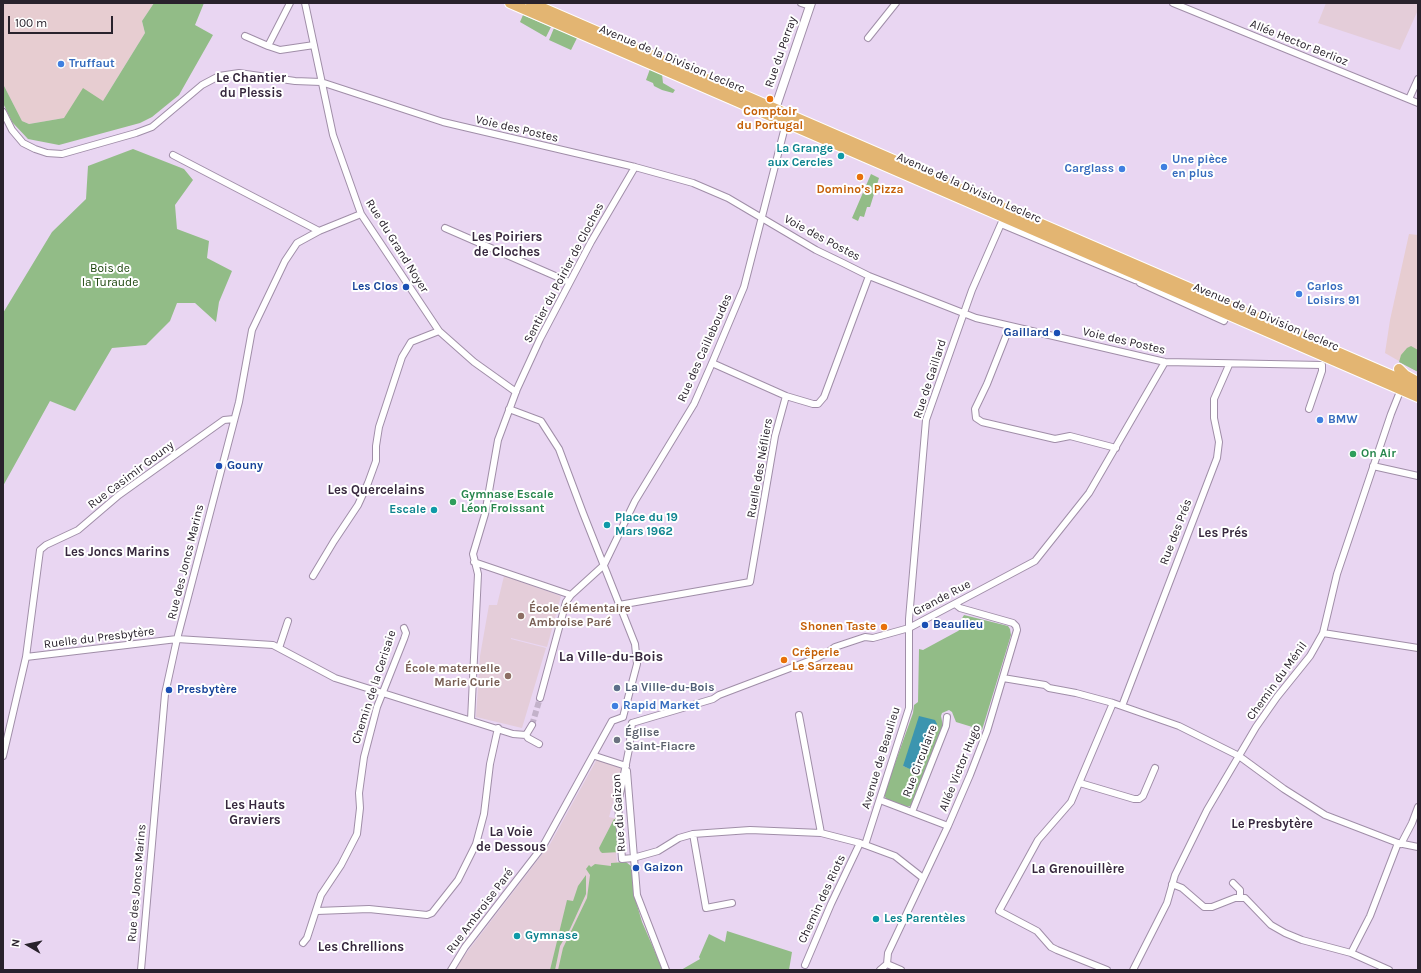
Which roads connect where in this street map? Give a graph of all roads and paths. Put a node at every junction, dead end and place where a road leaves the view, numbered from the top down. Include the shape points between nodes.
1 (290, 3) edge
2 (305, 3) edge
3 (510, 3) edge
4 (531, 3) edge
5 (801, 3) edge
6 (896, 3) edge
7 (1173, 3) edge
8 (810, 4) edge
9 (245, 36) dead end
10 (868, 38) dead end
11 (268, 46) junction
12 (314, 46) junction
13 (1418, 79) edge
14 (321, 82) junction
15 (1409, 99) junction
16 (1418, 103) edge
17 (775, 109) junction
18 (3, 112) edge
19 (786, 123) junction
20 (172, 155) dead end
21 (634, 167) junction
22 (361, 214) junction
23 (762, 219) junction
24 (1003, 221) junction
25 (445, 228) dead end
26 (319, 231) junction
27 (869, 276) junction
28 (1135, 280) junction
29 (569, 282) junction
30 (1153, 283) junction
31 (963, 314) junction
32 (1227, 315) junction
33 (1010, 326) junction
34 (439, 331) junction
35 (1165, 362) junction
36 (1337, 362) junction
37 (712, 363) junction
38 (1229, 365) junction
39 (1322, 365) junction
40 (1399, 369) dead end
41 (1418, 381) edge
42 (1418, 387) edge
43 (1401, 389) junction
44 (516, 392) junction
45 (786, 396) junction
46 (1418, 397) edge
47 (509, 409) junction
48 (1309, 409) dead end
49 (234, 418) junction
50 (1116, 448) junction
51 (1373, 466) junction
52 (1418, 476) edge
53 (599, 553) junction
54 (610, 553) junction
55 (474, 562) junction
56 (604, 565) junction
57 (313, 576) dead end
58 (571, 595) junction
59 (955, 604) junction
60 (619, 605) junction
61 (288, 621) dead end
62 (404, 628) dead end
63 (909, 628) junction
64 (1322, 633) junction
65 (177, 639) junction
66 (280, 648) junction
67 (1418, 648) edge
68 (26, 657) junction
69 (1003, 678) junction
70 (382, 693) junction
71 (540, 698) tunnel mouth
72 (1113, 703) junction
73 (1122, 706) junction
74 (800, 715) dead end
75 (623, 717) junction
76 (947, 717) dead end
77 (471, 720) junction
78 (632, 723) junction
79 (532, 725) tunnel mouth
80 (498, 728) junction
81 (526, 735) junction
82 (539, 744) dead end
83 (3, 756) edge
84 (595, 756) junction
85 (1239, 756) junction
86 (626, 766) junction
87 (1155, 768) dead end
88 (1080, 783) junction
89 (880, 800) junction
90 (1418, 807) edge
91 (912, 812) junction
92 (948, 826) junction
93 (821, 833) junction
94 (693, 834) junction
95 (1399, 843) junction
96 (863, 844) junction
97 (1418, 848) edge
98 (633, 858) junction
99 (923, 878) junction
100 (1233, 883) dead end
101 (1172, 884) junction
102 (1240, 897) junction
103 (732, 903) dead end
104 (317, 910) junction
105 (304, 943) dead end
106 (1351, 953) junction
107 (887, 964) junction
108 (805, 965) dead end
109 (141, 970) edge
110 (451, 970) edge
111 (666, 970) edge
112 (880, 970) edge
113 (901, 970) edge
114 (1107, 970) edge
115 (1133, 970) edge
116 (1389, 970) edge

1 - 11 street
2 - 12 street, Rue du Grand Noyer
3 - 19 main road, Avenue de la Division Leclerc
4 - 17 main road, Avenue de la Division Leclerc
5 - 8 street
6 - 10 street
7 - 15 street, Allée Hector Berlioz
8 - 17 street, Rue du Perray
9 - 11 street
11 - 12 street via 280,50
12 - 14 street, Rue du Grand Noyer
13 - 15 street
14 - 18 street, Voie des Postes via 239,73 219,76 202,85 152,127 62,154 34,149 23,143 12,130
14 - 21 street, Voie des Postes via 402,110 473,130
14 - 22 street, Rue du Grand Noyer via 333,135
15 - 16 street, Allée Hector Berlioz
17 - 19 street
17 - 42 main road, Avenue de la Division Leclerc
19 - 23 street, Rue des Cailleboudes
19 - 24 main road, Avenue de la Division Leclerc
20 - 26 street
21 - 23 street, Voie des Postes via 710,190
21 - 29 street, Sentier du Poirier de Cloches
22 - 26 street, Rue des Joncs Marins
22 - 34 street, Rue du Grand Noyer
23 - 27 street, Voie des Postes
23 - 37 street, Rue des Cailleboudes via 744,287
24 - 28 street
24 - 30 main road, Avenue de la Division Leclerc
24 - 31 street, Rue de Gaillard
25 - 29 street
26 - 49 street, Rue des Joncs Marins via 297,243 256,319 248,344
27 - 31 street, Voie des Postes
27 - 45 street via 824,397 818,404 814,404
28 - 30 street
28 - 32 street via 1224,320
29 - 44 street, Sentier du Poirier de Cloches
30 - 32 main road, Avenue de la Division Leclerc
31 - 33 street, Voie des Postes
31 - 63 street, Rue de Gaillard via 926,420
32 - 36 main road, Avenue de la Division Leclerc
33 - 35 street, Voie des Postes
33 - 50 street via 974,409 976,418 982,422 1055,439 1070,436
34 - 44 street, Rue du Grand Noyer via 474,362
34 - 57 street via 411,342 402,357 379,427 376,461 368,483 358,505
35 - 38 street, Voie des Postes
35 - 50 street, Grande Rue
36 - 39 street, Voie des Postes
36 - 43 main road, Avenue de la Division Leclerc
37 - 45 street
37 - 54 street, Rue des Cailleboudes via 694,404 635,500
38 - 39 street, Voie des Postes
38 - 73 street, Rue des Prés via 1214,400 1214,418 1219,442 1217,458
39 - 48 street
40 - 41 main road
43 - 46 main road, Avenue de la Division Leclerc
43 - 51 street, Chemin du Ménil
44 - 47 street, Sentier du Poirier de Cloches
45 - 60 street, Ruelle des Néfliers via 774,436 750,582
47 - 53 street via 538,419 546,427 565,462
47 - 55 street, Sentier du Poirier de Cloches via 498,440 485,514 473,554
49 - 65 street, Rue des Joncs Marins
49 - 68 street, Rue Casimir Gouny via 224,420 119,495 78,530 40,550
50 - 59 street, Grande Rue via 1089,493 1035,561
51 - 52 street
51 - 64 street, Chemin du Ménil via 1337,574
53 - 54 street
53 - 56 street
54 - 56 street, Rue des Cailleboudes
55 - 58 street
55 - 77 street, Sentier du Poirier de Cloches via 478,574
56 - 58 street
56 - 60 street
58 - 71 street via 566,602
59 - 63 street, Grande Rue
59 - 69 street, Allée Victor Hugo via 960,608 1003,619 1016,626
60 - 75 street via 635,644 637,656
61 - 66 street
62 - 70 street, Chemin de la Cerisaie via 404,639
63 - 78 street, Grande Rue via 873,638 865,637 835,647 814,659 713,699
63 - 89 street, Avenue de Beaulieu via 908,708
64 - 67 street
64 - 85 street, Chemin du Ménil via 1310,656 1277,697
65 - 66 street, Ruelle du Presbytère via 261,644
65 - 68 street, Ruelle du Presbytère
65 - 109 street, Rue des Joncs Marins via 163,708
66 - 70 street, Ruelle du Presbytère via 334,678
68 - 83 street
69 - 72 street
69 - 92 street, Allée Victor Hugo via 987,731
70 - 77 street, Ruelle du Presbytère
70 - 104 street, Chemin de la Cerisaie via 364,757 357,834 321,895
72 - 73 street
72 - 88 street
73 - 85 street via 1179,726
74 - 93 street
75 - 78 street
75 - 84 street, Rue Ambroise Paré via 612,721
76 - 91 street, Rue Circulaire via 946,726
77 - 80 street, Ruelle du Presbytère
78 - 86 street, Rue du Gaizon
79 - 81 street
80 - 81 street, Ruelle du Presbytère via 513,734
80 - 104 street via 490,764 484,814 476,844 458,880 432,913 369,909
81 - 82 street, Ruelle du Presbytère
84 - 86 street
84 - 110 street, Rue Ambroise Paré via 543,846 465,947
85 - 95 street via 1325,815
85 - 101 street, Chemin du Ménil via 1191,841
86 - 98 street, Rue du Gaizon
86 - 98 street, Rue du Gaizon via 618,804 622,859
87 - 88 street via 1143,796 1139,799
88 - 114 street via 1071,802 1038,840 999,911 1037,931 1058,950
89 - 91 street
89 - 96 street, Avenue de Beaulieu
90 - 95 street via 1412,823
91 - 92 street
92 - 99 street, Allée Victor Hugo
93 - 94 street via 750,830
93 - 96 street
94 - 98 street via 679,838 658,852
94 - 103 street via 706,908
95 - 97 street
95 - 106 street via 1372,911
96 - 99 street via 895,856
96 - 108 street, Chemin des Riots via 831,904
98 - 111 street, Rue du Gaizon via 637,895
99 - 107 street, Allée Victor Hugo via 888,953
100 - 102 street via 1240,890
101 - 102 street via 1182,888 1201,906 1208,908
101 - 115 street, Chemin du Ménil via 1167,903
102 - 106 street via 1245,898 1271,925 1285,933
104 - 105 street, Chemin de la Cerisaie
106 - 116 street
107 - 112 street
107 - 113 street

